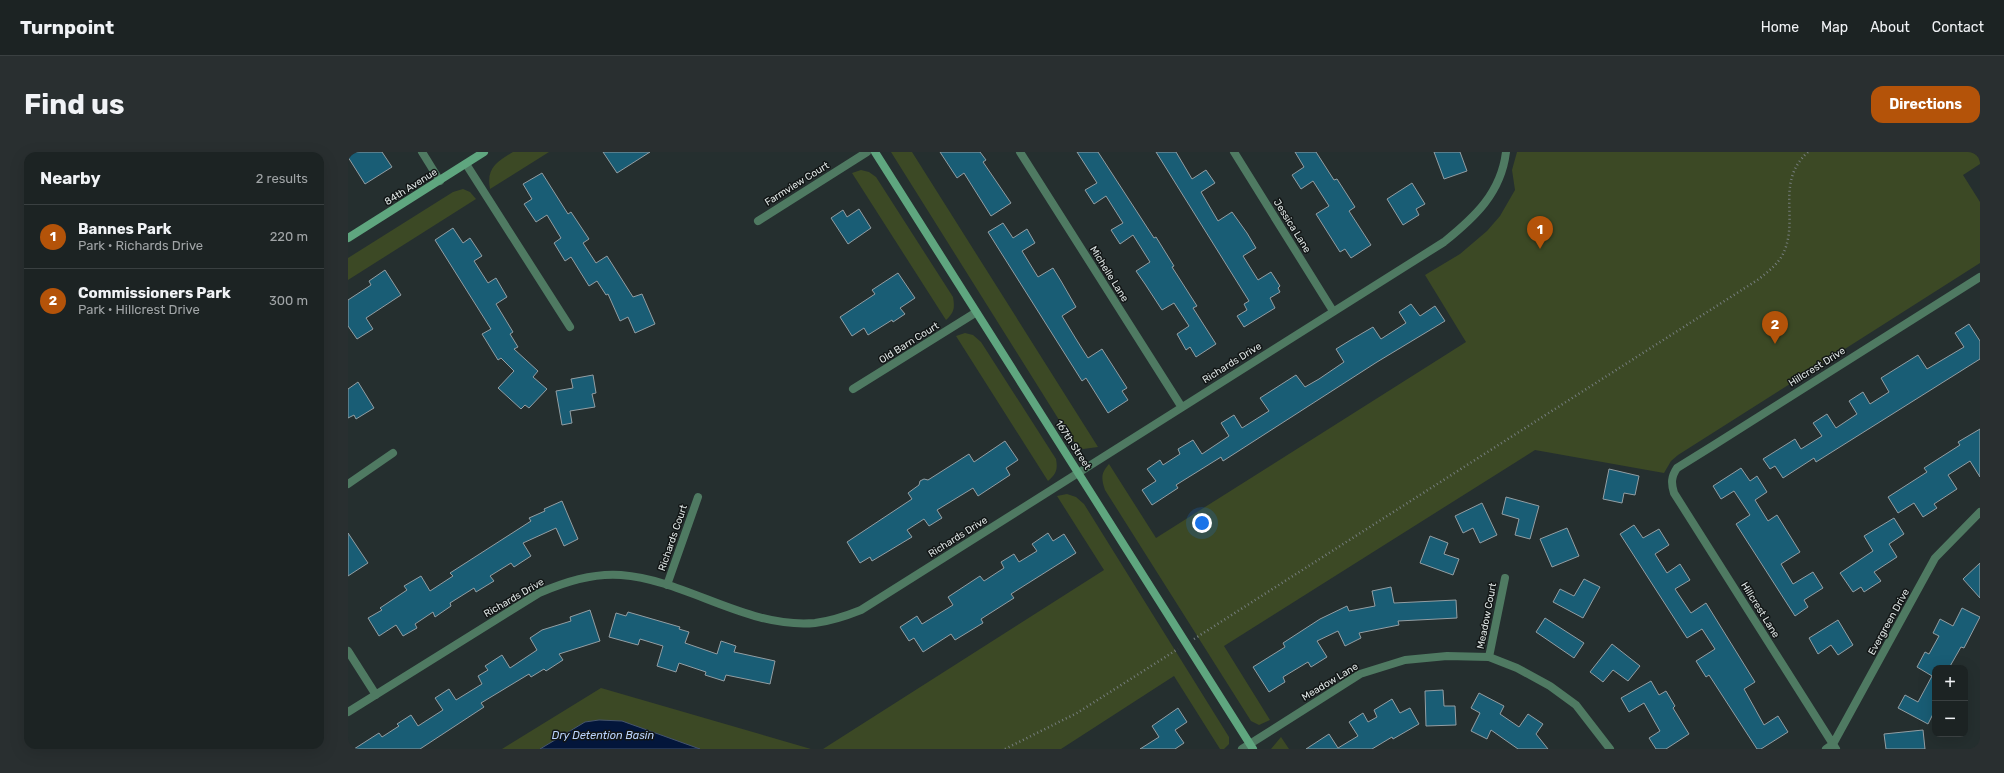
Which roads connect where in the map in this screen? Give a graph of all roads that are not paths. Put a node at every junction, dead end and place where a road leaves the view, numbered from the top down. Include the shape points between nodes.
1 (422, 152) edge
2 (484, 152) edge
3 (867, 152) edge
4 (875, 152) edge
5 (1020, 152) edge
6 (1234, 152) edge
7 (1506, 152) edge
8 (466, 164) junction
9 (440, 181) junction
10 (758, 221) dead end
11 (348, 238) edge
12 (1980, 277) edge
13 (1333, 311) junction
14 (975, 313) junction
15 (570, 327) dead end
16 (853, 389) dead end
17 (1181, 406) junction
18 (394, 453) dead end
19 (1078, 472) junction
20 (1672, 480) joint
21 (348, 484) edge
22 (698, 497) dead end
23 (1980, 512) edge
24 (1505, 578) dead end
25 (667, 585) junction
26 (348, 651) edge
27 (1489, 658) junction
28 (376, 694) junction
29 (348, 712) edge
30 (1252, 747) edge
31 (1832, 747) edge
32 (1242, 749) edge
33 (1610, 749) edge

1 - 9 street
2 - 8 street, 84th Avenue
3 - 10 street, Farmview Court
4 - 14 street, 167th Street
5 - 17 street, Michelle Lane
6 - 13 street, Jessica Lane
7 - 13 street, Richards Drive via 1505,162 1494,190 1468,223 1444,242
8 - 9 street, 84th Avenue
8 - 15 street
9 - 11 street, 84th Avenue
12 - 20 street, Hillcrest Drive via 1677,468
13 - 17 street, Richards Drive
14 - 16 street, Old Barn Court
14 - 19 street, 167th Street
17 - 19 street, Richards Drive
18 - 21 street
19 - 25 street, Richards Drive via 861,610 831,620 814,623 776,621
19 - 30 street, 167th Street
20 - 31 street, Hillcrest Lane via 1674,493
22 - 25 street, Richards Court
23 - 31 street, Evergreen Drive via 1935,558
24 - 27 street, Meadow Court
25 - 28 street, Richards Drive via 620,575 581,578 559,584 539,593
26 - 28 street
27 - 30 street, Meadow Lane via 1447,656 1405,660 1360,674
27 - 33 street, Meadow Lane via 1516,668 1550,686 1576,705
28 - 29 street, Richards Drive
30 - 32 street, Meadow Lane

